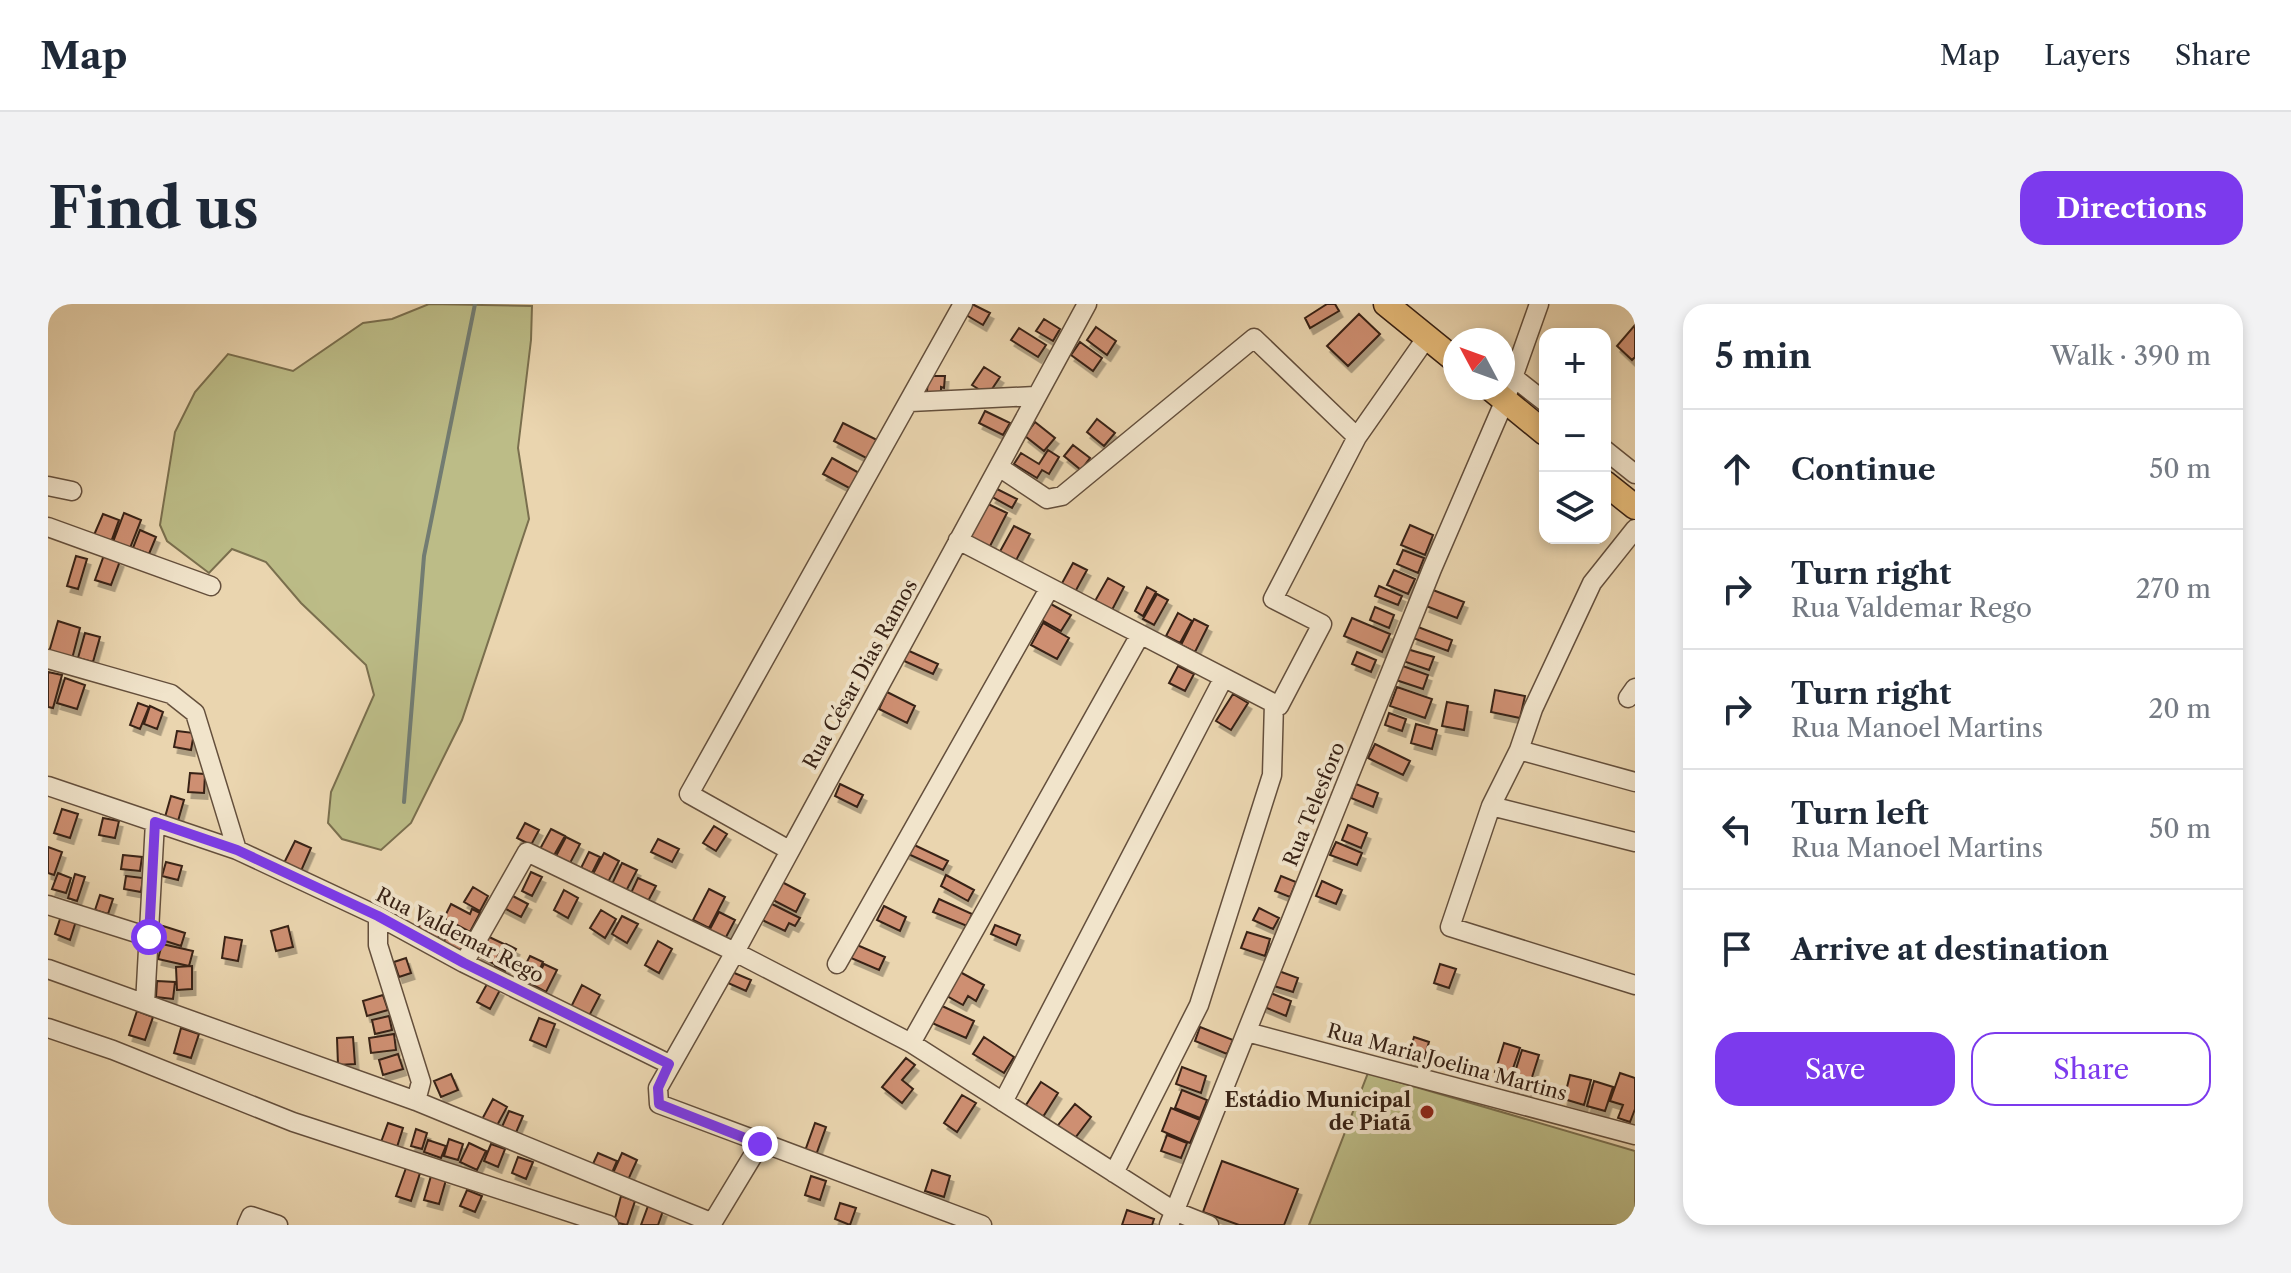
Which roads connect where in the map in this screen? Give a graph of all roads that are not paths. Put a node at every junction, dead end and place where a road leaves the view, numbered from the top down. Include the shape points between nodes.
1 (963, 304) edge
2 (1087, 304) edge
3 (1386, 304) edge
4 (1539, 304) edge
5 (1427, 337) junction
6 (1443, 350) edge
7 (1515, 368) edge
8 (1515, 378) edge
9 (1035, 396) junction
10 (1495, 400) edge
11 (1504, 400) edge
12 (1542, 400) edge
13 (910, 402) junction
14 (1539, 428) edge
15 (1357, 437) junction
16 (1611, 455) edge
17 (999, 467) junction
18 (1635, 474) edge
19 (48, 486) edge
20 (1611, 488) edge
21 (72, 491) dead end
22 (1635, 507) edge
23 (48, 527) edge
24 (1635, 529) edge
25 (958, 540) junction
26 (211, 586) dead end
27 (1049, 589) junction
28 (1140, 635) junction
29 (48, 659) edge
30 (1222, 681) dead end
31 (1274, 703) junction
32 (1519, 750) junction
33 (1635, 782) edge
34 (48, 786) edge
35 (1491, 806) junction
36 (155, 822) junction
37 (1635, 842) edge
38 (237, 850) junction
39 (789, 850) junction
40 (48, 905) edge
41 (378, 916) junction
42 (149, 937) junction
43 (735, 952) junction
44 (464, 963) junction
45 (837, 964) dead end
46 (48, 969) edge
47 (1635, 985) edge
48 (145, 1004) junction
49 (48, 1028) edge
50 (1247, 1032) junction
51 (911, 1043) junction
52 (669, 1064) junction
53 (416, 1101) junction
54 (1003, 1102) junction
55 (1635, 1135) edge
56 (760, 1144) junction
57 (1114, 1173) junction
58 (1172, 1218) edge
59 (712, 1224) edge
60 (247, 1225) edge
61 (278, 1225) edge
62 (609, 1225) edge
63 (982, 1225) edge
64 (1209, 1225) edge

1 - 13 street
2 - 9 street, Rua César Dias Ramos
3 - 5 main road
4 - 7 street, Rua Telesforo
5 - 6 main road
5 - 15 street
8 - 12 street
9 - 13 street
9 - 17 street, Rua César Dias Ramos
10 - 50 street, Rua Telesforo
11 - 14 main road
13 - 39 street via 689,794
15 - 17 street via 1254,338 1062,496 1047,499
15 - 31 street via 1273,599 1322,624 1279,706
16 - 18 street
17 - 25 street, Rua César Dias Ramos
19 - 21 street
20 - 22 main road
23 - 26 street
24 - 32 street via 1592,583
25 - 27 street
25 - 39 street, Rua César Dias Ramos
27 - 28 street
27 - 45 street
28 - 31 street
28 - 51 street
29 - 38 street via 171,694 195,713
30 - 54 street
31 - 57 street via 1272,775 1199,1005
32 - 33 street
32 - 35 street
34 - 36 street, Rua Valdemar Rego
35 - 37 street
35 - 47 street via 1450,927
36 - 38 street, Rua Valdemar Rego
36 - 42 street
38 - 41 street, Rua Valdemar Rego
39 - 43 street, Rua César Dias Ramos
40 - 42 street
41 - 44 street, Rua Valdemar Rego
41 - 53 street via 378,945 421,1082
42 - 48 street
43 - 44 street via 527,852
43 - 51 street
43 - 52 street, Rua César Dias Ramos
44 - 52 street, Rua Valdemar Rego
46 - 48 street
48 - 53 street
49 - 62 street via 293,1122
50 - 55 street, Rua Maria Joelina Martins
50 - 58 street, Rua Telesforo
51 - 54 street
52 - 56 street, Rua César Dias Ramos via 658,1088 659,1104
53 - 59 street
54 - 57 street
56 - 59 street
56 - 63 street
57 - 58 street
58 - 64 street
60 - 61 street via 251,1216

